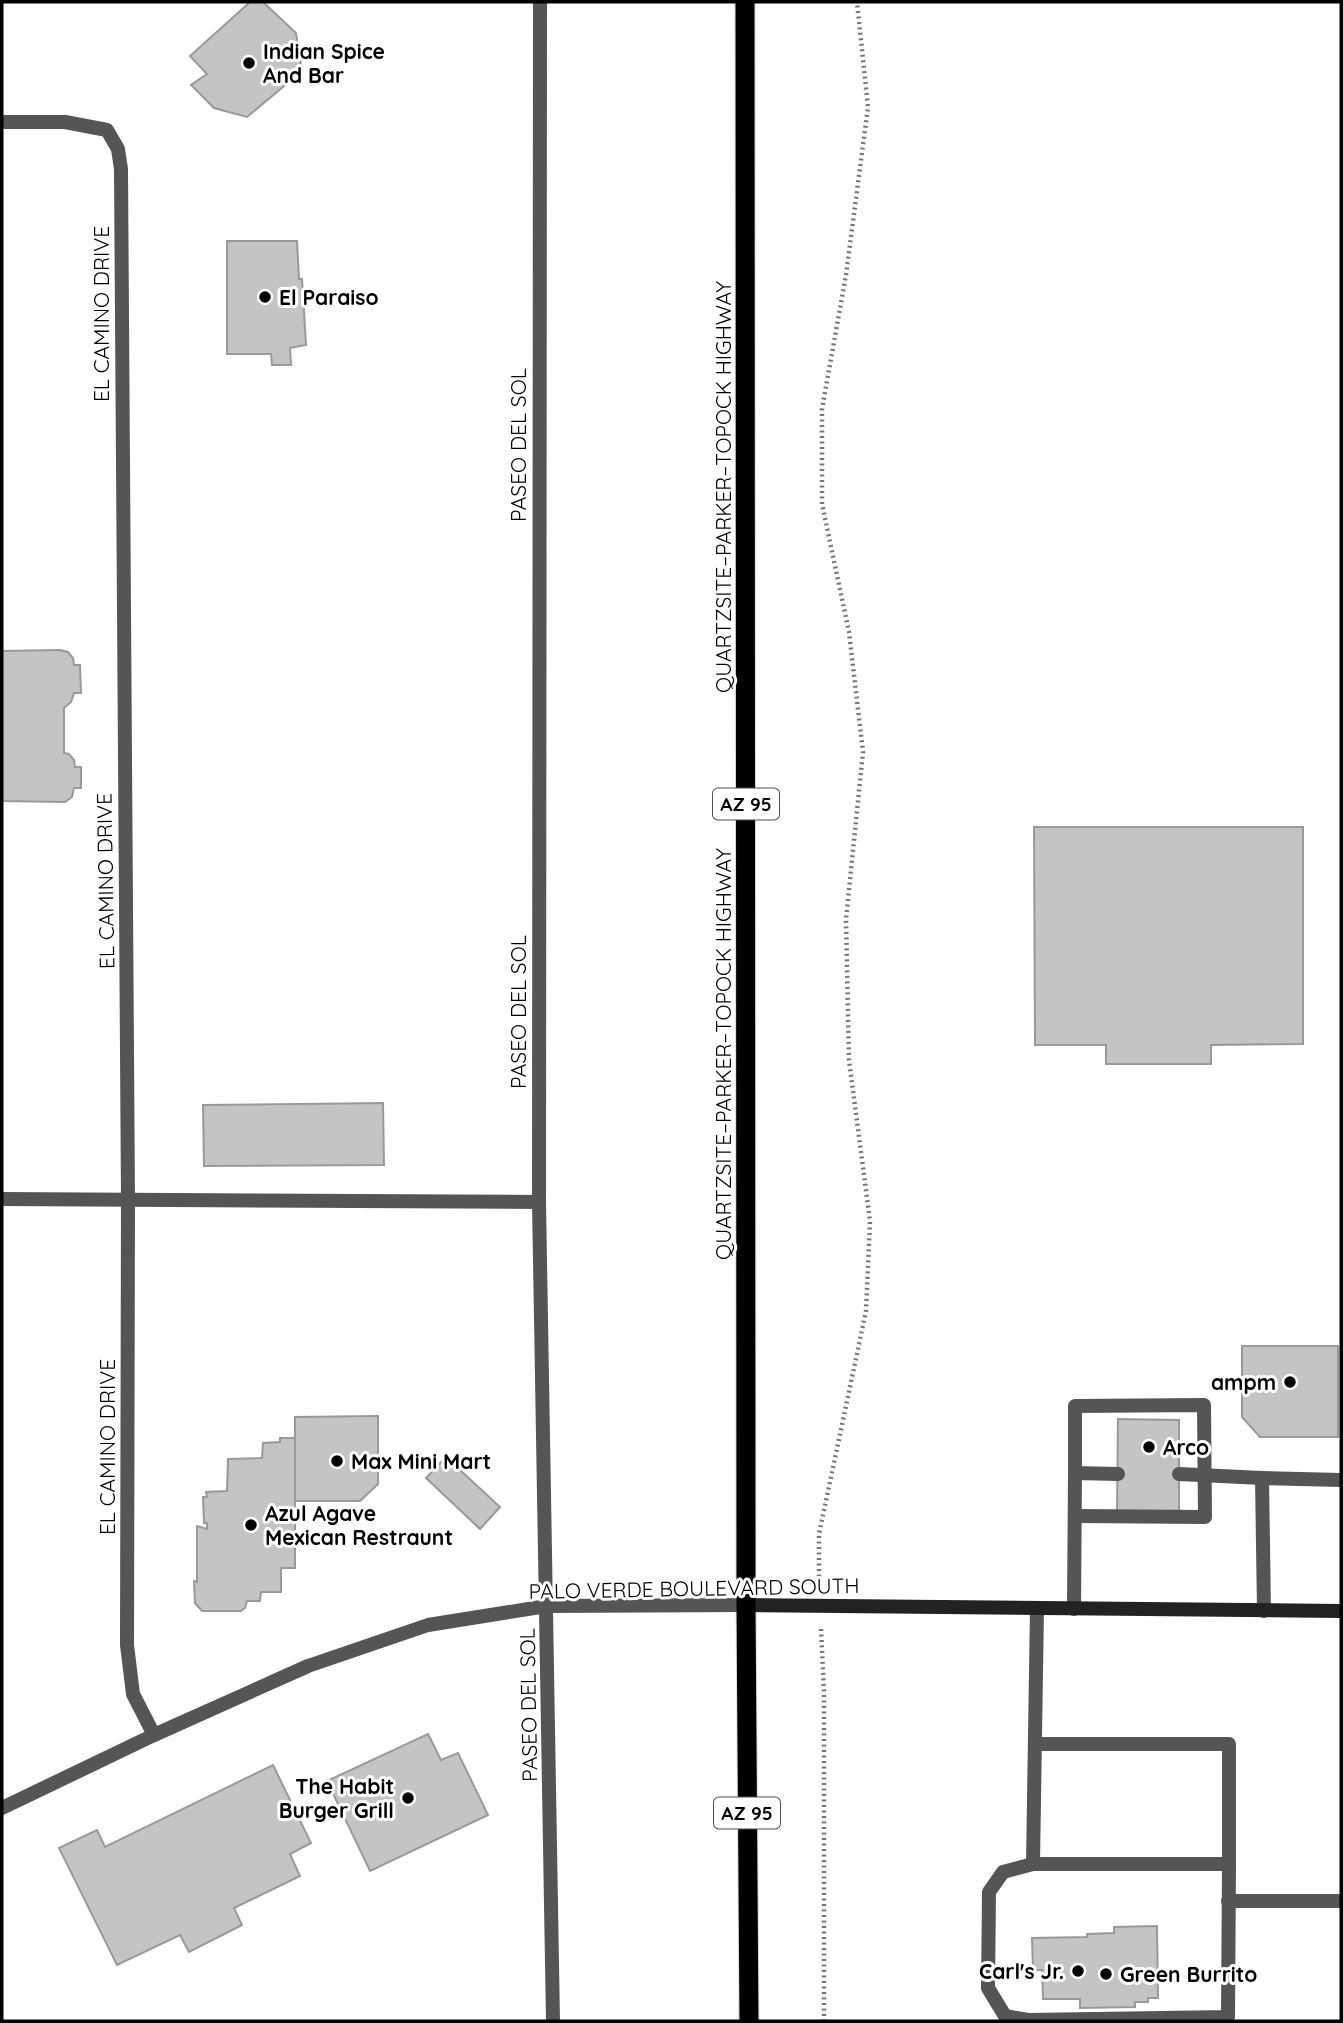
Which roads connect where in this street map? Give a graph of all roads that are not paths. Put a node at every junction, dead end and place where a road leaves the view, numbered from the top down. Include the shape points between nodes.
1 (540, 2) edge
2 (746, 2) edge
3 (2, 122) edge
4 (2, 1199) edge
5 (128, 1200) junction
6 (540, 1202) junction
7 (1075, 1473) junction
8 (1118, 1474) dead end
9 (1179, 1475) dead end
10 (1204, 1475) junction
11 (1262, 1478) junction
12 (1341, 1480) edge
13 (1075, 1516) junction
14 (746, 1605) junction
15 (547, 1606) junction
16 (1037, 1608) junction
17 (1074, 1609) junction
18 (1264, 1611) junction
19 (1341, 1611) edge
20 (154, 1735) junction
21 (1035, 1744) junction
22 (2, 1808) edge
23 (1033, 1864) junction
24 (1229, 1864) junction
25 (1228, 1900) junction
26 (1341, 1901) edge
27 (554, 2021) edge
28 (749, 2021) edge

1 - 6 street, PASEO DEL SOL
2 - 14 highway, QUARTZSITE–PARKER–TOPOCK HIGHWAY / AZ 95
3 - 5 street, EL CAMINO DRIVE via 65,122 107,130 118,149 121,169
4 - 5 street
5 - 6 street
5 - 20 street, EL CAMINO DRIVE via 127,1645 132,1694
6 - 15 street, PASEO DEL SOL
7 - 8 street
7 - 10 street via 1075,1406 1204,1405
7 - 13 street
9 - 10 street
10 - 11 street
10 - 13 street via 1205,1517
11 - 12 street
11 - 18 street
13 - 17 street
14 - 15 street, PALO VERDE BOULEVARD SOUTH
14 - 16 main road, PALO VERDE BOULEVARD SOUTH
14 - 28 highway, QUARTZSITE–PARKER–TOPOCK HIGHWAY / AZ 95
15 - 20 street, PALO VERDE BOULEVARD SOUTH via 428,1625 308,1666
15 - 27 street, PASEO DEL SOL
16 - 17 main road, PALO VERDE BOULEVARD SOUTH
16 - 21 street
17 - 18 main road, PALO VERDE BOULEVARD SOUTH
18 - 19 main road, PALO VERDE BOULEVARD SOUTH
20 - 22 street, PALO VERDE BOULEVARD SOUTH
21 - 23 street
21 - 24 street via 1229,1744
23 - 24 street
23 - 25 street via 1003,1872 989,1892 988,1988 1005,2016 1028,2020 1228,2017
24 - 25 street
25 - 26 street

